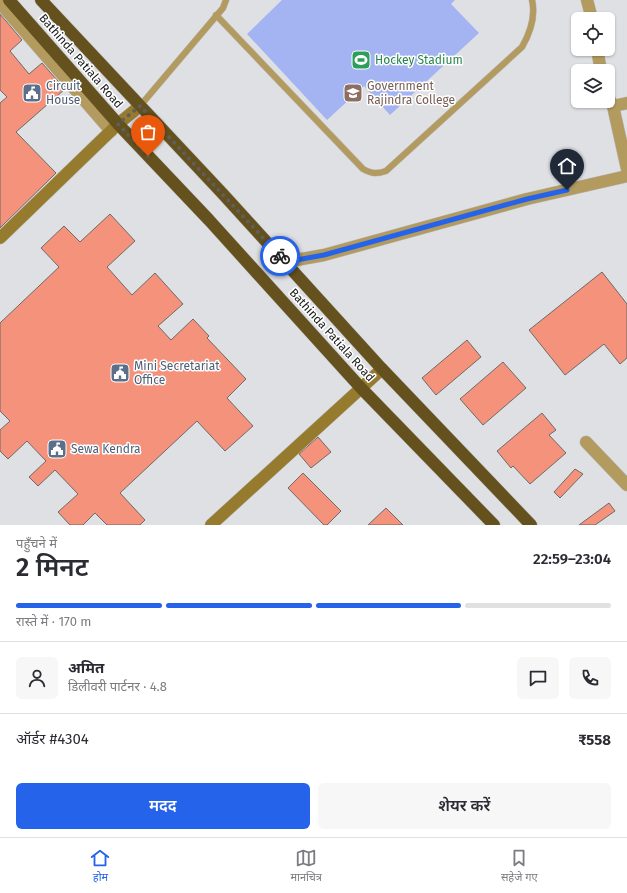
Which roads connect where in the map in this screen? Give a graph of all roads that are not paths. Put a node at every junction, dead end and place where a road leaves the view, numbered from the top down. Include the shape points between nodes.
1 (9, 0) edge
2 (41, 0) edge
3 (226, 0) edge
4 (532, 0) edge
5 (587, 0) edge
6 (0, 3) edge
7 (590, 12) edge
8 (216, 15) junction
9 (615, 102) edge
10 (627, 103) edge
11 (140, 106) junction
12 (612, 108) edge
13 (114, 128) junction
14 (627, 169) edge
15 (627, 176) edge
16 (0, 238) edge
17 (285, 262) junction
18 (382, 369) junction
19 (361, 388) junction
20 (586, 442) dead end
21 (627, 485) edge
22 (211, 525) edge
23 (494, 525) edge
24 (531, 525) edge

1 - 13 highway, Bathinda Patiala Road
2 - 11 highway
3 - 8 lane
4 - 8 lane via 532,21 529,35 522,47 386,171 378,174 371,174 363,169
5 - 7 street
6 - 13 street
8 - 11 lane
9 - 10 street
11 - 13 street
11 - 17 highway
12 - 14 street
13 - 16 street
13 - 19 highway, Bathinda Patiala Road via 209,220
15 - 17 street via 527,199 324,255
17 - 18 highway
18 - 19 street
18 - 24 highway
19 - 22 street
19 - 23 highway, Bathinda Patiala Road
20 - 21 street

